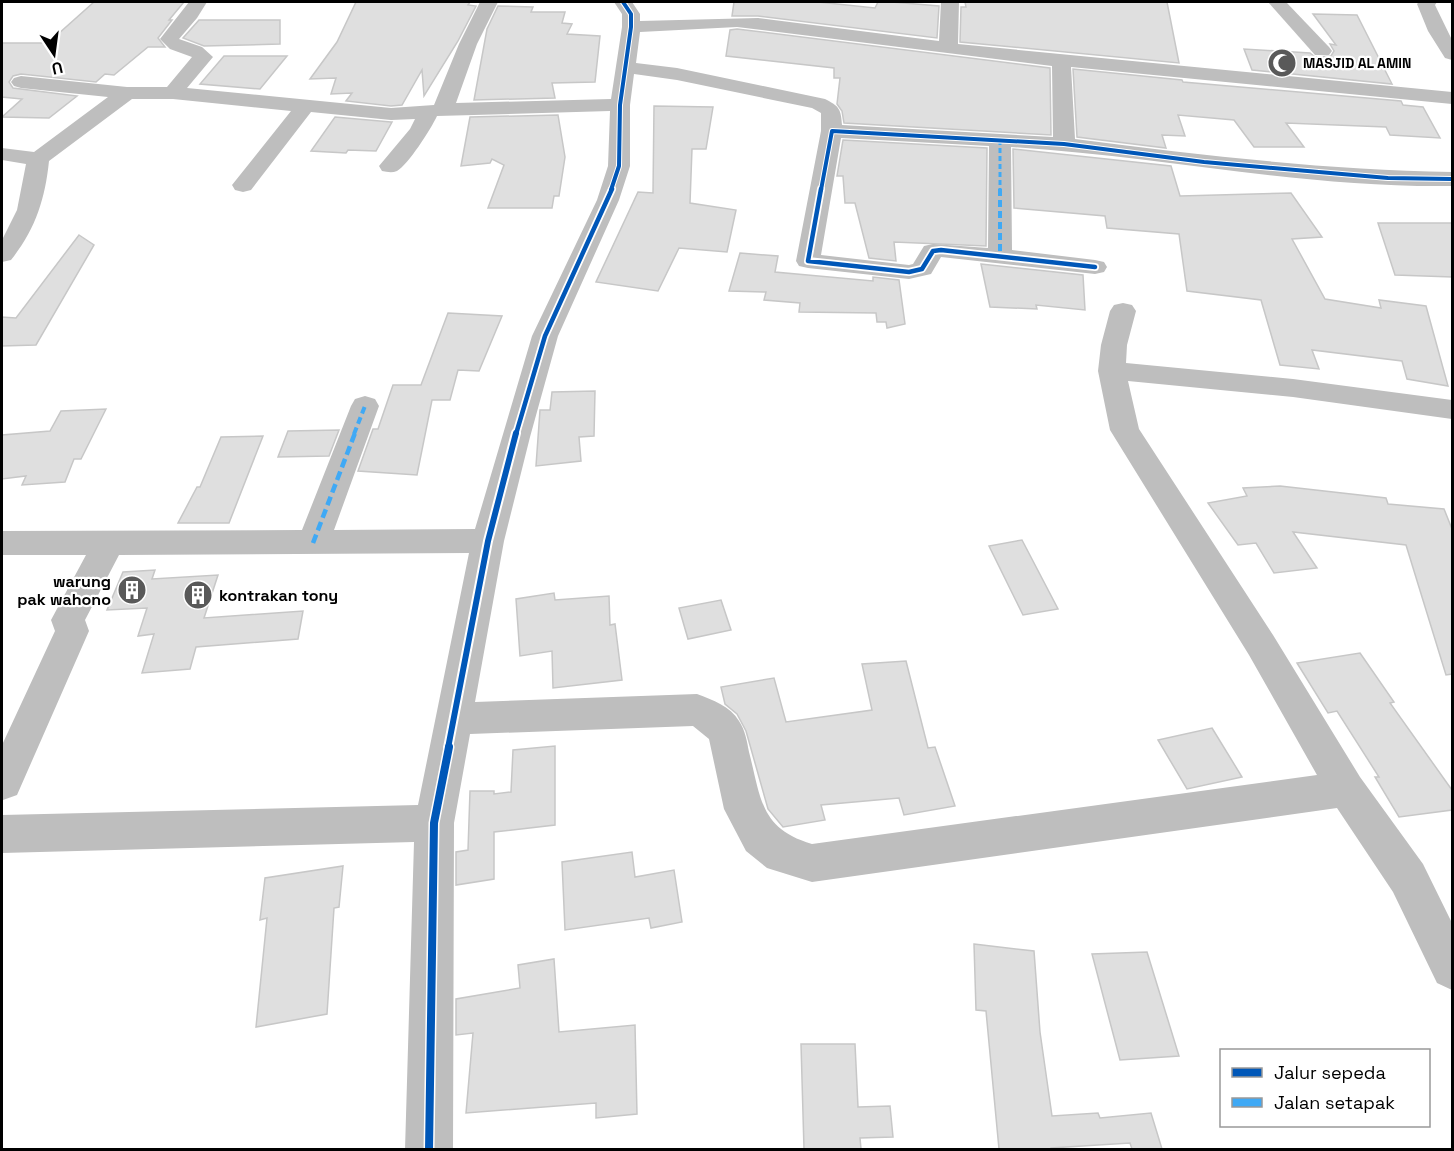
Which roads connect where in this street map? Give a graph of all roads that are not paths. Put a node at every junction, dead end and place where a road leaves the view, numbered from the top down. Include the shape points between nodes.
1 (198, 2) edge
2 (489, 2) edge
3 (950, 2) edge
4 (1277, 2) edge
5 (1428, 2) edge
6 (627, 14) edge
7 (948, 47) junction
8 (1322, 51) dead end
9 (1452, 54) edge
10 (1061, 59) junction
11 (625, 67) junction
12 (21, 82) dead end
13 (127, 93) junction
14 (172, 93) junction
15 (1452, 98) edge
16 (620, 105) junction
17 (305, 107) junction
18 (436, 111) junction
19 (832, 131) junction
20 (1000, 140) junction
21 (1064, 144) junction
22 (2, 154) edge
23 (38, 159) junction
24 (390, 166) dead end
25 (1452, 179) edge
26 (243, 185) dead end
27 (2, 255) edge
28 (1000, 256) junction
29 (1095, 267) dead end
30 (1123, 311) dead end
31 (1113, 371) junction
32 (365, 406) dead end
33 (1452, 409) edge
34 (488, 541) junction
35 (2, 543) edge
36 (108, 543) junction
37 (313, 543) junction
38 (68, 620) junction
39 (454, 719) junction
40 (2, 731) edge
41 (3, 783) dead end
42 (1346, 789) junction
43 (434, 823) junction
44 (2, 834) edge
45 (1452, 968) edge
46 (429, 1149) edge

1 - 14 street via 169,39 203,57
2 - 18 street
3 - 7 street
4 - 8 street
5 - 9 street via 1437,31
6 - 7 street via 828,30
6 - 11 street
7 - 10 street
10 - 15 street
10 - 21 street
11 - 16 street
11 - 19 street via 818,103 831,110
12 - 13 street
13 - 14 street
13 - 23 street
14 - 17 street
16 - 18 street
16 - 34 street via 619,166 608,200 545,336
17 - 18 street via 392,114
17 - 26 street
18 - 24 street
19 - 20 street
19 - 28 street via 808,261 909,272 922,269 937,250
20 - 21 street
20 - 28 street
21 - 25 street via 1204,162 1388,178
22 - 23 street
23 - 27 street via 33,200 24,223
28 - 29 street
30 - 31 street via 1113,345
31 - 33 street via 1293,388
31 - 42 street via 1125,430 1261,645
32 - 37 street
34 - 37 street
34 - 39 street
35 - 36 street
36 - 37 street
36 - 38 street
38 - 40 street via 52,630
38 - 41 street via 72,631
39 - 42 street via 697,710 714,719 726,732 744,809 760,837 781,854 812,863
39 - 43 street
42 - 45 street via 1408,878
43 - 44 street
43 - 46 street

